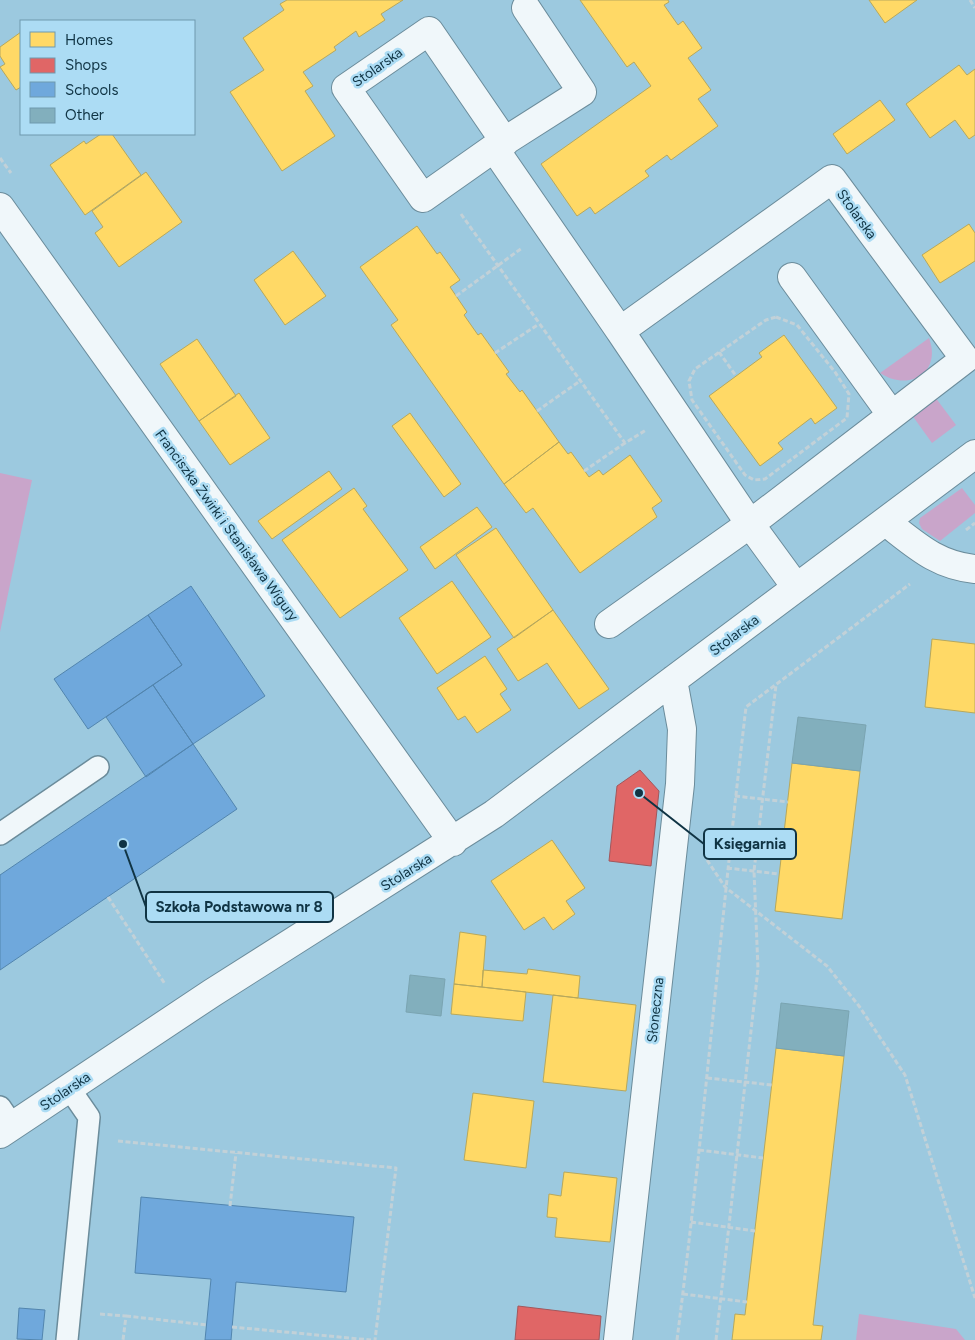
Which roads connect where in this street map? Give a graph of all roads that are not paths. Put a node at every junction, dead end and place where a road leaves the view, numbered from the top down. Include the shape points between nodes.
1 (526, 8) dead end
2 (500, 145) junction
3 (0, 207) edge
4 (792, 277) dead end
5 (620, 331) junction
6 (891, 414) junction
7 (975, 454) edge
8 (886, 522) junction
9 (750, 524) junction
10 (975, 569) edge
11 (796, 588) junction
12 (609, 624) dead end
13 (674, 680) junction
14 (98, 767) dead end
15 (0, 834) edge
16 (453, 842) junction
17 (69, 1088) junction
18 (4, 1122) edge
19 (67, 1340) edge
20 (618, 1340) edge

1 - 2 street, Stolarska via 582,92
2 - 2 street, Stolarska via 423,198 346,88 429,30
2 - 5 street, Stolarska
3 - 16 street, Franciszka Żwirki i Stanisława Wigury
4 - 6 street
5 - 6 street, Stolarska via 832,179 965,359
5 - 9 street, Stolarska
6 - 9 street, Stolarska
7 - 8 street, Stolarska
8 - 10 street via 932,557 955,567
8 - 11 street, Stolarska
9 - 11 street, Stolarska
9 - 12 street, Stolarska
11 - 13 street, Stolarska
13 - 16 street, Stolarska
13 - 20 street, Słoneczna via 682,729 680,784
14 - 15 lane
16 - 17 street, Stolarska via 212,993
17 - 18 street, Stolarska
17 - 19 lane via 89,1117

